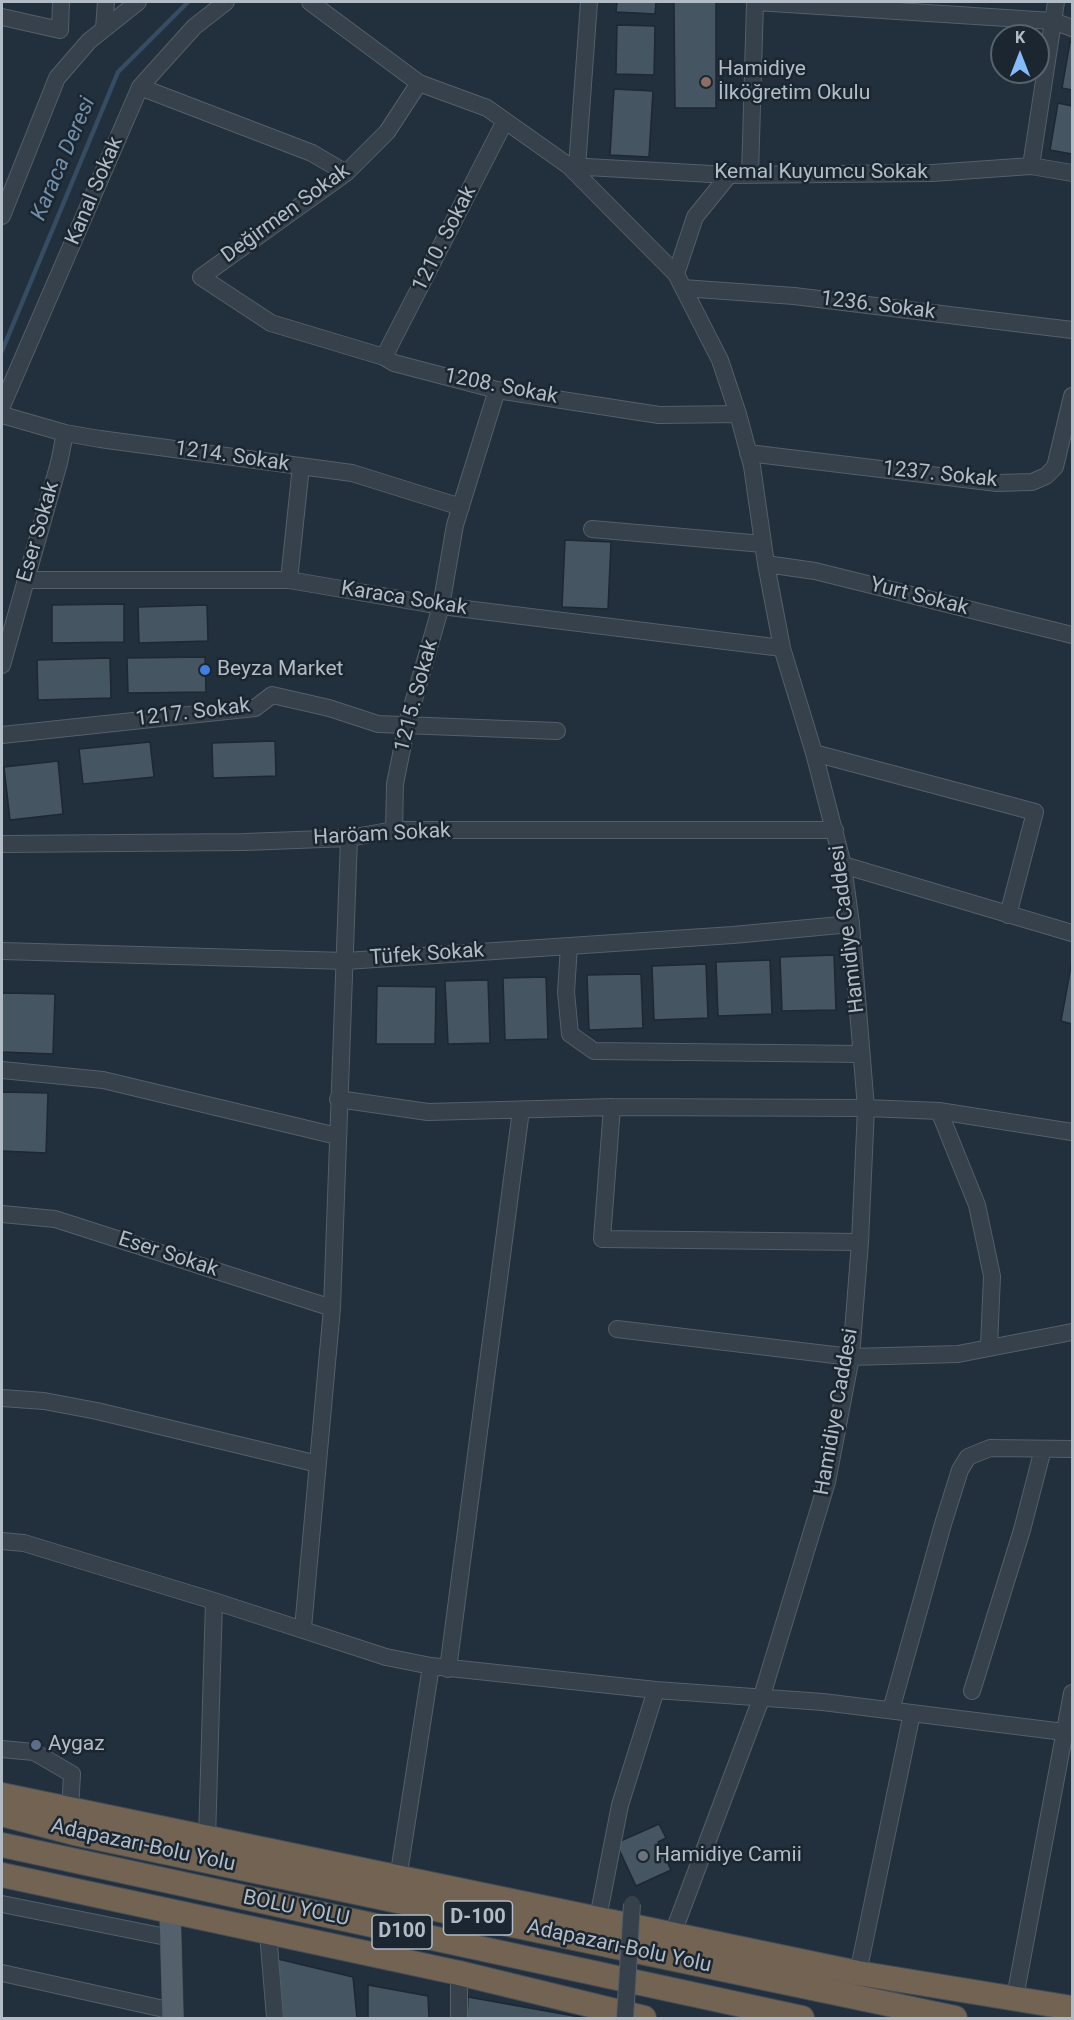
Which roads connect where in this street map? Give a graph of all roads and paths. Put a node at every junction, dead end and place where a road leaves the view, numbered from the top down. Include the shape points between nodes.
1 (61, 2) edge
2 (106, 2) edge
3 (138, 2) edge
4 (226, 2) edge
5 (310, 2) edge
6 (589, 2) edge
7 (755, 2) edge
8 (1056, 2) edge
9 (2, 17) edge
10 (1053, 21) junction
11 (104, 28) junction
12 (1072, 28) edge
13 (60, 30) junction
14 (89, 41) junction
15 (419, 83) junction
16 (140, 87) junction
17 (505, 121) junction
18 (1031, 166) junction
19 (573, 167) junction
20 (1072, 172) edge
21 (346, 173) junction
22 (729, 175) junction
23 (750, 175) junction
24 (2, 216) edge
25 (680, 281) junction
26 (271, 323) joint
27 (1072, 330) edge
28 (384, 357) junction
29 (497, 390) junction
30 (1072, 396) edge
31 (2, 406) edge
32 (738, 414) junction
33 (2, 415) edge
34 (65, 433) junction
35 (1068, 438) edge
36 (748, 453) junction
37 (301, 466) junction
38 (461, 507) junction
39 (592, 529) dead end
40 (763, 544) junction
41 (765, 564) junction
42 (25, 580) junction
43 (289, 580) junction
44 (441, 606) junction
45 (1072, 635) edge
46 (782, 648) junction
47 (2, 665) edge
48 (407, 724) junction
49 (557, 730) dead end
50 (2, 735) edge
51 (814, 753) junction
52 (394, 830) junction
53 (835, 830) junction
54 (349, 838) junction
55 (2, 844) edge
56 (843, 865) junction
57 (1008, 915) junction
58 (851, 924) junction
59 (1072, 933) edge
60 (569, 946) junction
61 (2, 951) edge
62 (346, 961) junction
63 (861, 1054) junction
64 (2, 1070) edge
65 (338, 1100) junction
66 (612, 1107) junction
67 (866, 1108) junction
68 (521, 1110) junction
69 (939, 1111) junction
70 (1072, 1132) edge
71 (337, 1136) junction
72 (2, 1214) edge
73 (860, 1242) junction
74 (332, 1308) junction
75 (617, 1329) dead end
76 (1072, 1332) edge
77 (989, 1346) junction
78 (851, 1357) junction
79 (2, 1398) edge
80 (1043, 1449) junction
81 (1072, 1449) edge
82 (318, 1464) junction
83 (2, 1541) edge
84 (214, 1601) junction
85 (303, 1628) junction
86 (439, 1667) junction
87 (656, 1690) junction
88 (972, 1691) dead end
89 (1072, 1693) edge
90 (761, 1699) junction
91 (891, 1710) junction
92 (912, 1713) junction
93 (1068, 1732) edge
94 (2, 1749) edge
95 (2, 1794) edge
96 (70, 1810) junction
97 (2, 1814) edge
98 (207, 1839) junction
99 (2, 1845) edge
100 (2, 1875) edge
101 (398, 1879) junction
102 (2, 1904) edge
103 (632, 1904) dead end
104 (170, 1911) junction
105 (598, 1918) junction
106 (267, 1933) junction
107 (673, 1934) junction
108 (171, 1938) junction
109 (2, 1973) edge
110 (459, 1973) junction
111 (858, 1973) junction
112 (842, 1994) junction
113 (1015, 1997) junction
114 (1072, 2008) edge
115 (173, 2015) edge
116 (275, 2019) edge
117 (459, 2019) edge
118 (625, 2019) edge
119 (644, 2019) edge
120 (802, 2019) edge
121 (955, 2019) edge
122 (1047, 2019) edge

1 - 13 street
2 - 11 street
3 - 11 street
4 - 16 street, Kanal Sokak via 194,27
5 - 15 street, Hamidiye Caddesi
6 - 19 street
7 - 10 street
7 - 23 street
8 - 10 street
9 - 13 street
10 - 12 street
10 - 18 street
11 - 14 street
13 - 14 street
14 - 24 street via 57,78
15 - 17 street, Hamidiye Caddesi via 487,108
15 - 21 street, Değirmen Sokak via 387,132
16 - 21 street via 312,153
16 - 31 street, Kanal Sokak
17 - 19 street, Hamidiye Caddesi
17 - 28 street, 1210. Sokak
18 - 20 street, Kemal Kuyumcu Sokak
18 - 23 street, Kemal Kuyumcu Sokak via 932,173
19 - 22 street, Kemal Kuyumcu Sokak
19 - 25 street, Hamidiye Caddesi
21 - 26 street, Değirmen Sokak via 201,277
22 - 23 street, Kemal Kuyumcu Sokak
22 - 25 street via 695,217
25 - 27 street, 1236. Sokak
25 - 32 street, Hamidiye Caddesi via 720,360
26 - 28 street, 1208. Sokak
28 - 29 street, 1208. Sokak
29 - 32 street, 1208. Sokak via 659,415
29 - 38 street, 1215. Sokak
30 - 35 street, 1237. Sokak
32 - 36 street, Hamidiye Caddesi
33 - 34 street, 1214. Sokak
34 - 37 street, 1214. Sokak
34 - 42 street, Eser Sokak
35 - 36 street, 1237. Sokak via 1055,467 1032,482 997,483
36 - 40 street, Hamidiye Caddesi
37 - 38 street, 1214. Sokak via 352,473
37 - 43 street
38 - 44 street, 1215. Sokak
39 - 40 street
40 - 41 street, Hamidiye Caddesi
41 - 45 street, Yurt Sokak via 814,571
41 - 46 street, Hamidiye Caddesi
42 - 43 street, Karaca Sokak
42 - 47 street, Eser Sokak
43 - 44 street, Karaca Sokak
44 - 46 street, Karaca Sokak
44 - 48 street, 1215. Sokak
46 - 51 street, Hamidiye Caddesi
48 - 49 street
48 - 50 street, 1217. Sokak via 378,724 272,695 255,708
48 - 52 street, 1215. Sokak via 395,784
51 - 53 street, Hamidiye Caddesi
51 - 57 street via 1035,812
52 - 53 street, Haröam Sokak
52 - 54 street, Haröam Sokak
53 - 56 street, Hamidiye Caddesi
54 - 55 street, Haröam Sokak
54 - 62 street
56 - 57 street
56 - 58 street, Hamidiye Caddesi
57 - 59 street
58 - 60 street, Tüfek Sokak
58 - 63 street, Hamidiye Caddesi
60 - 62 street, Tüfek Sokak
60 - 63 street via 566,992 570,1034 594,1052
61 - 62 street, Tüfek Sokak
62 - 65 street
63 - 67 street, Hamidiye Caddesi
64 - 71 street via 103,1080
65 - 68 street via 428,1112
65 - 71 street
66 - 67 street
66 - 68 street
66 - 73 street via 602,1239
67 - 69 street
67 - 73 street, Hamidiye Caddesi
68 - 86 street
69 - 70 street
69 - 77 street via 977,1205 992,1276
71 - 74 street
72 - 74 street, Eser Sokak via 55,1219
73 - 78 street, Hamidiye Caddesi
74 - 82 street
75 - 78 street
76 - 77 street
77 - 78 street via 958,1354
78 - 90 street, Hamidiye Caddesi via 827,1482
79 - 82 street via 44,1401 97,1412
80 - 81 street
80 - 88 street
80 - 91 street via 990,1448 968,1457 960,1470
82 - 85 street
83 - 84 street via 24,1544
84 - 85 street
84 - 98 street
85 - 86 street via 386,1657
86 - 87 street
86 - 101 street
87 - 90 street
87 - 105 street via 620,1805
89 - 93 street
90 - 91 street
90 - 107 street, Hamidiye Caddesi
91 - 92 street
92 - 93 street
92 - 111 street
93 - 113 street
94 - 96 street via 34,1752 72,1774
95 - 96 highway
96 - 98 highway
97 - 112 highway, Adapazarı-Bolu Yolu / D-100
98 - 101 highway
99 - 120 highway, BOLU YOLU / D100
100 - 104 highway
101 - 105 highway
102 - 108 street
103 - 118 street, bridge
104 - 106 highway
104 - 108 main road
105 - 107 highway
106 - 110 highway
106 - 116 street
107 - 111 highway
108 - 115 main road
109 - 115 street
110 - 117 street
110 - 119 highway
111 - 113 highway
112 - 121 highway, Adapazarı-Bolu Yolu / D-100
112 - 122 highway via 964,2004
113 - 114 highway

